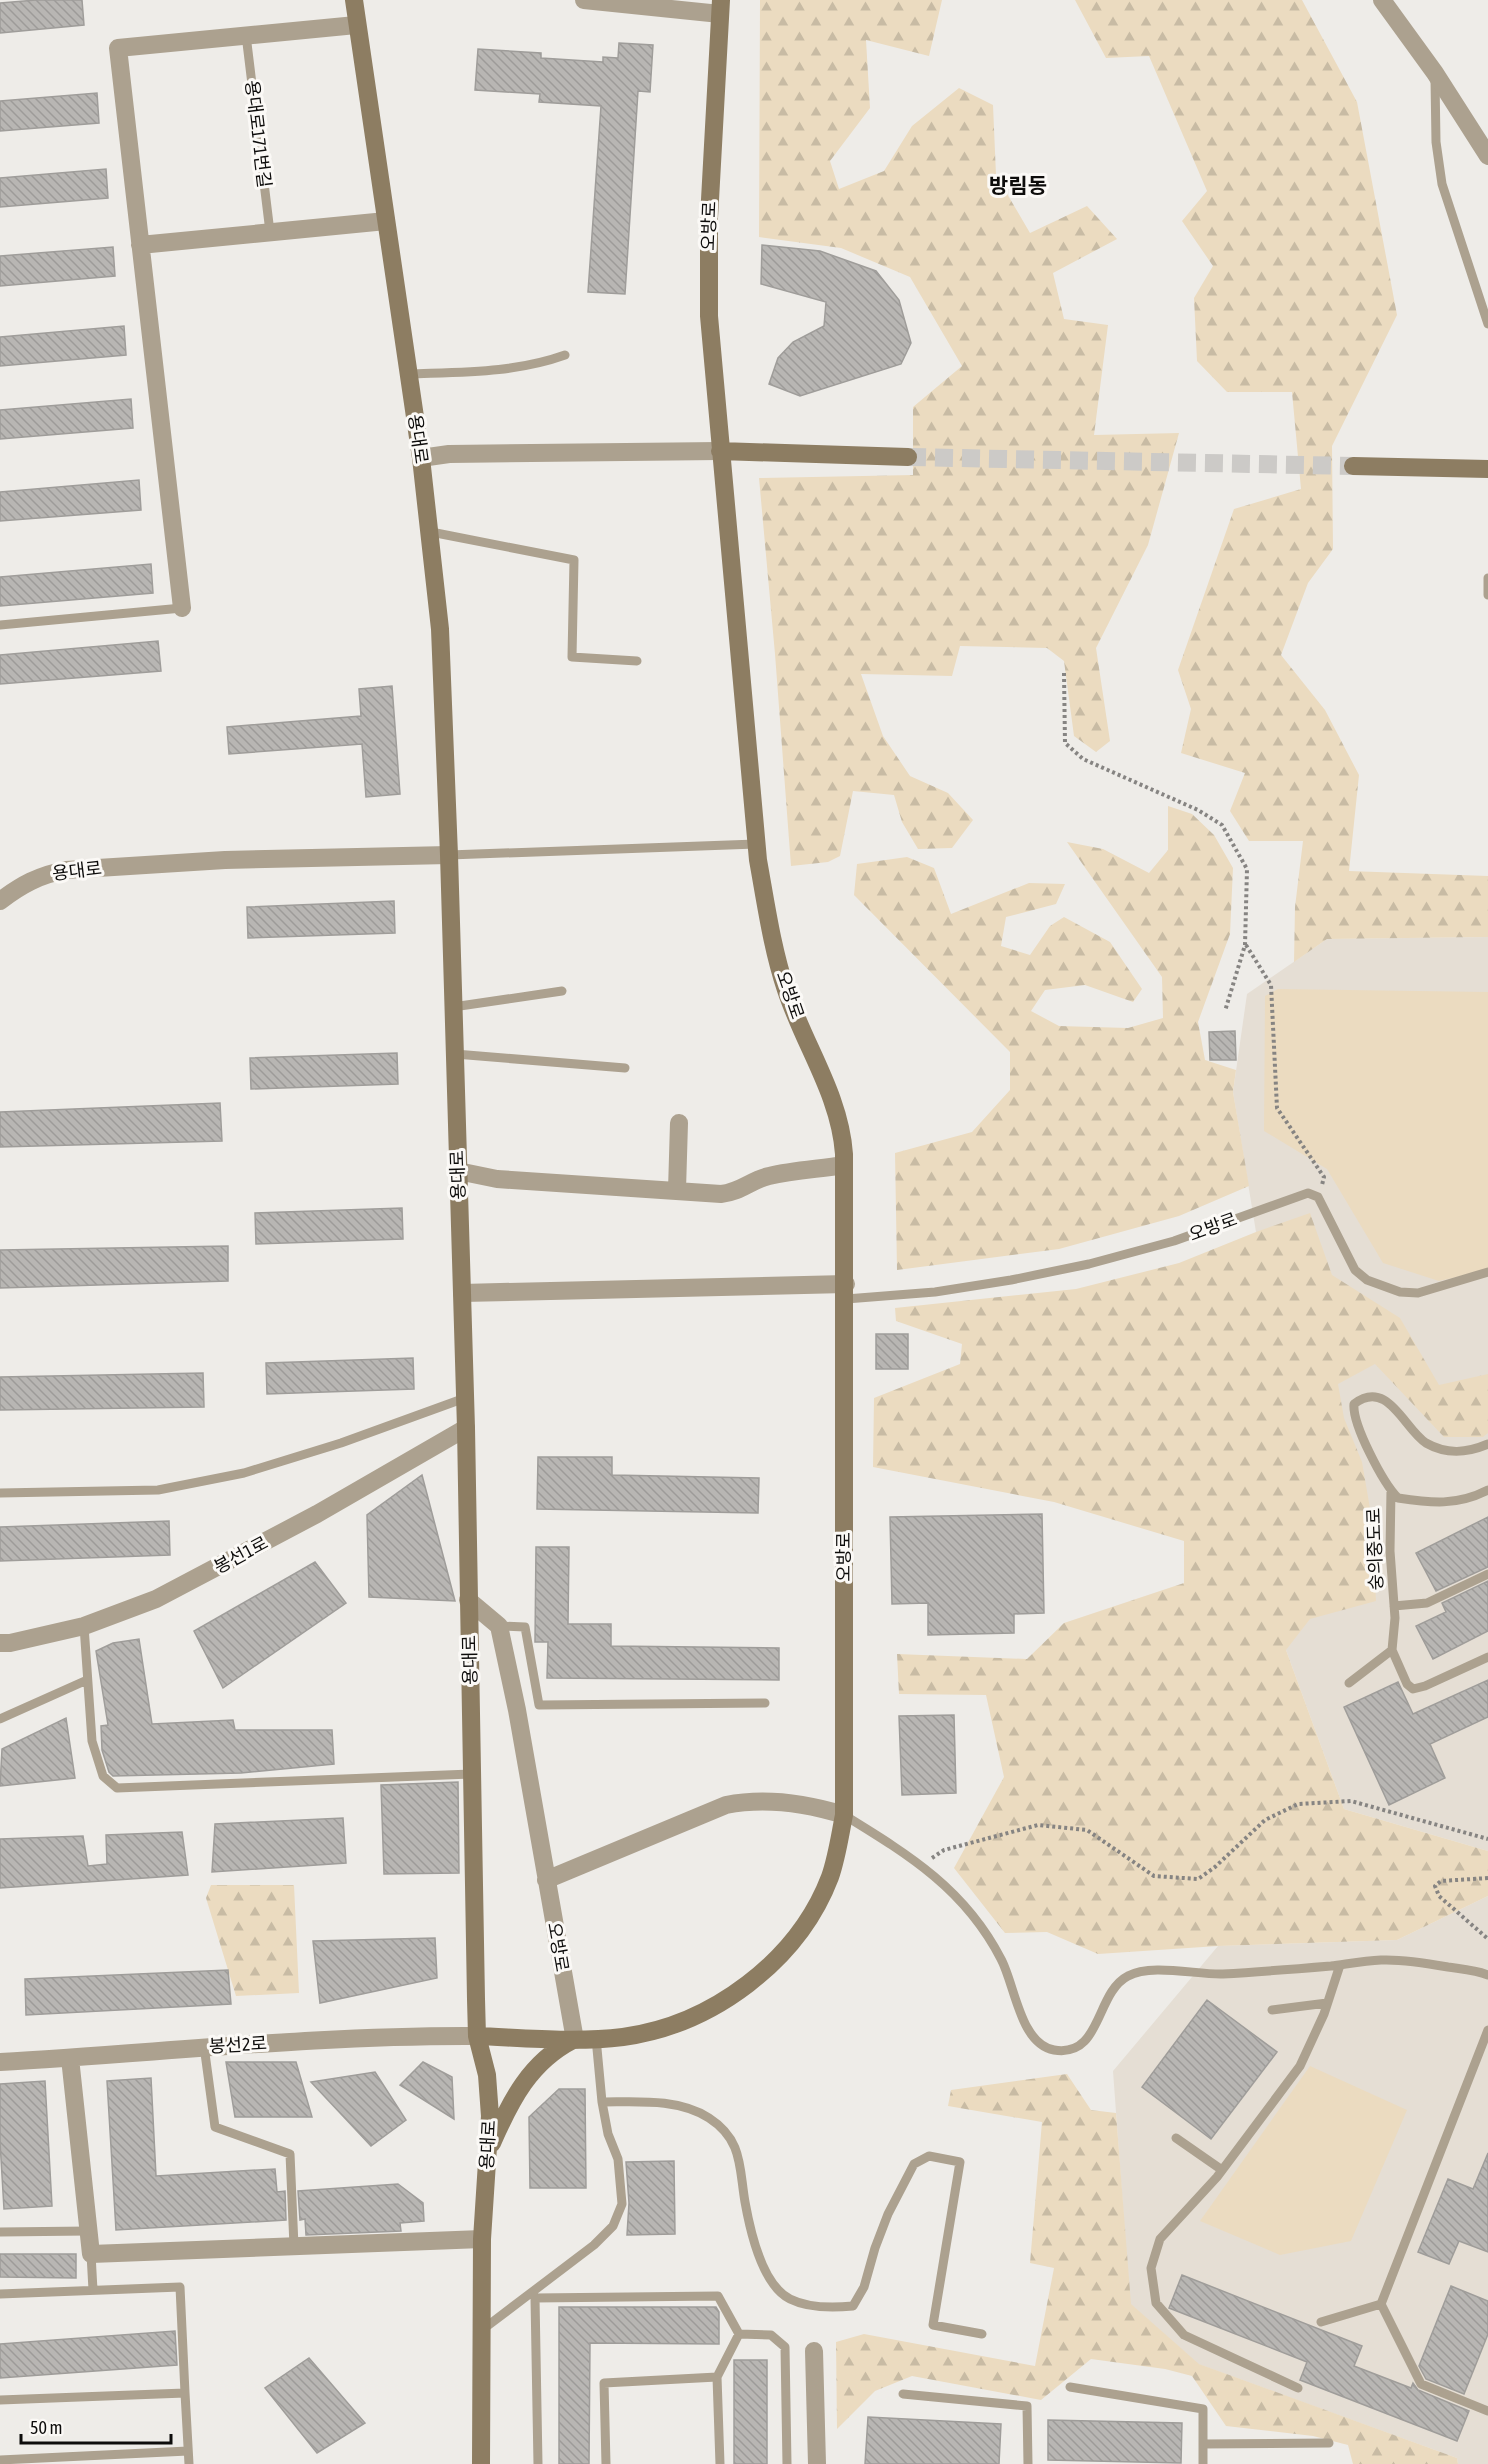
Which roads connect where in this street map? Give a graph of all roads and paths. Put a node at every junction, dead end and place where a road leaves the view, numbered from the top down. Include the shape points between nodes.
1 (354, 0) edge
2 (584, 0) edge
3 (1382, 0) edge
4 (721, 7) edge
5 (356, 25) junction
6 (246, 35) junction
7 (1435, 73) junction
8 (1488, 156) edge
9 (386, 221) junction
10 (270, 232) junction
11 (140, 245) junction
12 (1488, 324) edge
13 (566, 355) dead end
14 (409, 374) junction
15 (720, 451) junction
16 (908, 457) tunnel mouth
17 (421, 458) junction
18 (1353, 466) tunnel mouth
19 (1488, 469) edge
20 (430, 532) junction
21 (1488, 578) edge
22 (1488, 595) edge
23 (182, 608) joint
24 (0, 624) edge
25 (637, 661) dead end
26 (1064, 673) dead end
27 (756, 843) junction
28 (449, 855) junction
29 (0, 901) edge
30 (1245, 945) junction
31 (562, 991) dead end
32 (453, 1007) junction
33 (1225, 1011) dead end
34 (454, 1054) junction
35 (625, 1068) dead end
36 (679, 1122) dead end
37 (844, 1165) junction
38 (458, 1171) junction
39 (677, 1190) junction
40 (1318, 1197) junction
41 (1488, 1272) edge
42 (846, 1292) junction
43 (462, 1293) junction
44 (465, 1398) junction
45 (466, 1428) junction
46 (1488, 1444) edge
47 (1390, 1490) junction
48 (1488, 1490) edge
49 (0, 1492) edge
50 (1488, 1574) edge
51 (468, 1600) junction
52 (1394, 1606) junction
53 (84, 1626) junction
54 (499, 1626) junction
55 (0, 1643) edge
56 (1392, 1650) junction
57 (1488, 1657) edge
58 (87, 1680) junction
59 (1349, 1683) dead end
60 (765, 1703) dead end
61 (0, 1719) edge
62 (471, 1774) junction
63 (844, 1815) junction
64 (1488, 1839) edge
65 (921, 1866) junction
66 (1488, 1878) edge
67 (546, 1880) junction
68 (1488, 1939) edge
69 (1340, 1965) junction
70 (1488, 1975) edge
71 (1327, 2003) junction
72 (1272, 2010) dead end
73 (1488, 2030) edge
74 (477, 2036) junction
75 (596, 2038) junction
76 (575, 2040) junction
77 (204, 2046) junction
78 (70, 2058) junction
79 (0, 2062) edge
80 (602, 2102) junction
81 (1176, 2138) dead end
82 (487, 2152) junction
83 (1222, 2170) junction
84 (88, 2231) junction
85 (0, 2232) edge
86 (482, 2239) junction
87 (294, 2246) junction
88 (91, 2254) junction
89 (93, 2290) junction
90 (0, 2294) edge
91 (1381, 2304) junction
92 (1321, 2322) dead end
93 (480, 2331) junction
94 (739, 2334) junction
95 (982, 2334) dead end
96 (814, 2351) dead end
97 (717, 2377) junction
98 (1070, 2387) dead end
99 (1298, 2388) dead end
100 (185, 2393) junction
101 (903, 2394) dead end
102 (0, 2400) edge
103 (1488, 2410) edge
104 (1329, 2443) dead end
105 (1203, 2444) junction
106 (188, 2451) junction
107 (0, 2460) edge
108 (189, 2464) edge
109 (481, 2464) edge
110 (538, 2464) edge
111 (606, 2464) edge
112 (720, 2464) edge
113 (787, 2464) edge
114 (817, 2464) edge
115 (1028, 2464) edge
116 (1203, 2464) edge

1 - 5 street, 용대로
2 - 4 street
3 - 7 street
4 - 15 street, 오방로 via 708,269
5 - 6 street
5 - 9 street, 용대로
6 - 10 lane, 용대로171번길
6 - 11 street via 118,48
7 - 8 street
7 - 12 lane via 1436,142 1442,184
9 - 10 street
9 - 14 street, 용대로
10 - 11 street
11 - 23 street
13 - 14 lane via 521,368
14 - 17 street, 용대로
15 - 16 street
15 - 17 street via 448,454
15 - 27 street, 오방로
17 - 20 street, 용대로
18 - 19 street
20 - 25 lane via 574,560 572,657
20 - 28 street, 용대로 via 440,629
21 - 22 lane
23 - 24 lane
26 - 30 path via 1065,743 1083,759 1198,810 1222,825 1247,869
27 - 28 lane
27 - 37 street, 오방로 via 786,992 835,1106 843,1134
28 - 29 street, 용대로 via 225,860 66,870 23,884
28 - 32 street, 용대로
30 - 33 path
30 - 40 path via 1271,985 1277,1108 1324,1177
31 - 32 lane
32 - 34 street, 용대로
34 - 35 lane
34 - 38 street, 용대로
36 - 39 street
37 - 39 street via 769,1176 735,1192
37 - 42 street, 오방로
38 - 39 street via 497,1179
38 - 43 street, 용대로
40 - 41 lane via 1355,1270 1367,1280 1400,1292 1418,1293
40 - 42 lane, 오방로 via 1308,1193 1296,1196 1174,1241 1011,1280 935,1292
42 - 43 street, 오방로
42 - 63 street, 오방로
43 - 44 street, 용대로
44 - 45 street, 용대로
44 - 49 lane via 244,1473 158,1490
45 - 51 street, 용대로
45 - 53 street, 봉선1로 via 232,1560 156,1599
46 - 47 lane via 1471,1451 1447,1451 1424,1442 1386,1401 1362,1397 1354,1404 1353,1414
47 - 48 lane via 1398,1498 1447,1503 1470,1499
47 - 52 lane, 숭의중도로
50 - 52 lane, 숭의중도로 via 1427,1603
51 - 54 street
51 - 62 street, 용대로
52 - 56 lane, 숭의중도로
53 - 55 street, 봉선1로
53 - 58 lane
54 - 60 lane via 525,1627 539,1705
54 - 67 street, 오방로
56 - 57 lane, 숭의중도로 via 1413,1689
56 - 59 lane
58 - 61 lane
58 - 62 lane via 92,1741 103,1776 117,1788
62 - 74 street, 용대로
63 - 65 lane
63 - 67 street via 794,1803 726,1804
63 - 75 street, 오방로 via 830,1877 819,1900 785,1952 764,1971 738,1991 671,2025 622,2037
64 - 65 path via 1352,1801 1298,1804 1265,1820 1198,1879 1154,1876 1087,1830 1038,1824 944,1850
65 - 69 lane via 942,1882 980,1923 1003,1962 1034,2039 1053,2050 1075,2049 1090,2036 1111,1992 1128,1976 1151,1971 1220,1974
66 - 68 path via 1441,1881 1435,1886 1439,1896
67 - 76 street, 오방로
69 - 70 lane via 1382,1960
69 - 71 lane
71 - 72 lane
71 - 83 lane via 1300,2066
73 - 91 lane
74 - 76 street, 오방로
74 - 77 street, 봉선2로 via 418,2035
74 - 82 street, 용대로 via 486,2075
75 - 76 street, 오방로
75 - 80 lane
76 - 82 street via 556,2049 523,2082
77 - 78 street, 봉선2로
77 - 87 lane via 215,2127 290,2154
78 - 79 street, 봉선2로
78 - 84 street
80 - 93 lane via 622,2182 622,2204 613,2226 594,2245
80 - 95 lane via 660,2103 709,2118 731,2138 741,2162 752,2232 763,2267 774,2285 789,2298 830,2308 853,2306 864,2287 885,2222 914,2164 928,2156 960,2162 933,2325
81 - 83 lane
82 - 86 street, 용대로
83 - 99 lane via 1160,2239 1152,2268 1156,2303 1184,2335
84 - 85 lane
84 - 88 street
86 - 87 street
86 - 93 street, 용대로
87 - 88 street
88 - 89 lane
89 - 90 lane
89 - 100 lane via 180,2287
91 - 92 lane
91 - 103 lane via 1421,2384
93 - 109 street, 용대로
94 - 97 lane
94 - 110 lane via 718,2296 535,2298
94 - 113 lane via 771,2335 785,2347
96 - 114 street
97 - 111 lane via 604,2383
97 - 112 lane
98 - 105 lane via 1203,2409
100 - 102 lane
100 - 106 lane
101 - 115 lane via 1028,2406
104 - 105 lane
105 - 116 lane
106 - 107 lane
106 - 108 lane

